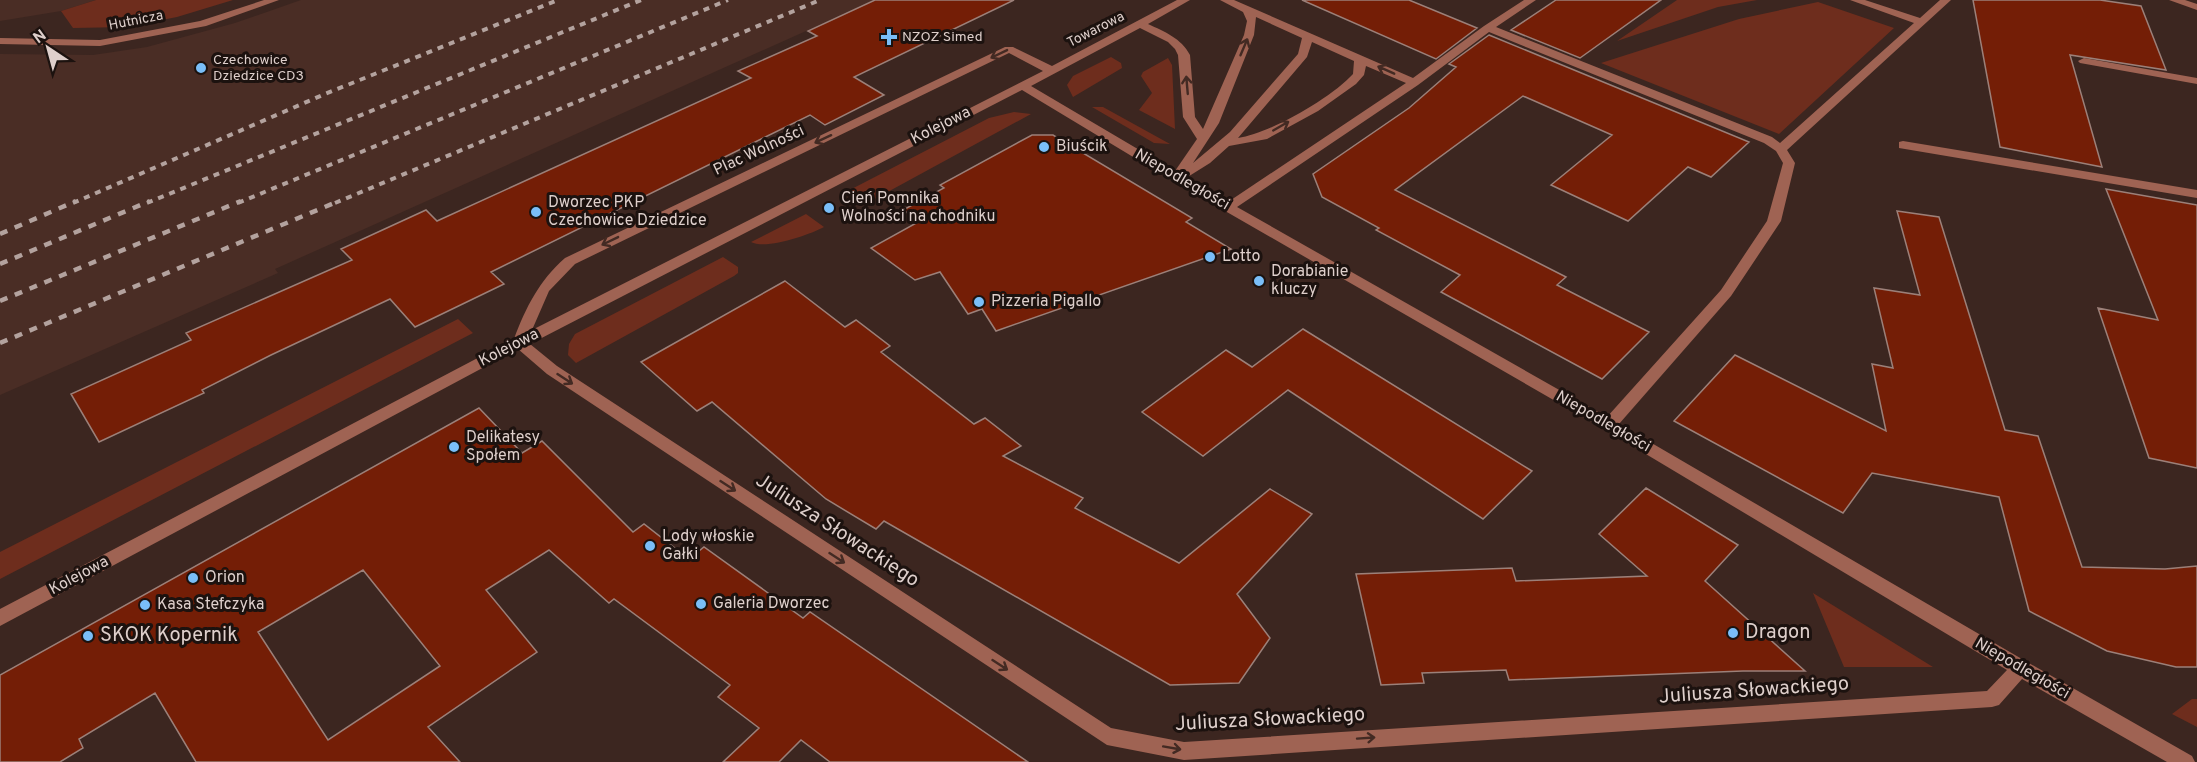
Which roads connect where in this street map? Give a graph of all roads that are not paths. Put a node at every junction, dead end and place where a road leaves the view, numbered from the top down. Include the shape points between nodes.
1 (274, 0) edge
2 (1185, 0) edge
3 (1226, 0) edge
4 (1531, 0) edge
5 (1855, 0) edge
6 (1946, 0) edge
7 (2174, 0) edge
8 (2196, 6) edge
9 (1248, 10) junction
10 (1921, 22) junction
11 (1140, 24) junction
12 (1488, 28) junction
13 (1308, 35) junction
14 (0, 41) edge
15 (1358, 57) junction
16 (2084, 61) dead end
17 (1051, 70) junction
18 (2197, 81) edge
19 (1414, 83) junction
20 (1021, 85) junction
21 (1203, 139) junction
22 (1226, 143) junction
23 (1902, 145) dead end
24 (1781, 149) junction
25 (1177, 178) junction
26 (2197, 194) edge
27 (1229, 207) junction
28 (520, 343) junction
29 (1609, 425) junction
30 (0, 618) edge
31 (2020, 668) junction
32 (2185, 762) edge

1 - 14 street, Hutnicza via 202,24 100,43
2 - 11 street, Towarowa
3 - 9 street
4 - 12 street
5 - 10 street
6 - 10 street
7 - 8 street
9 - 13 street
21 -> 9 street via 1249,35
10 - 24 street
11 - 17 street, Towarowa
21 -> 11 street via 1189,117 1180,46
12 - 19 street
12 - 24 street via 1768,140
13 - 15 street
13 - 22 street via 1303,55
19 -> 15 street
22 -> 15 street via 1262,136 1326,99 1359,74
16 - 18 street
17 - 20 street, Towarowa
17 -> 28 street, Plac Wolności via 1009,49 570,261 551,277 534,301
19 - 27 street
20 - 25 street, Niepodległości
20 - 28 street, Kolejowa
21 - 25 street
22 - 25 street
23 - 26 street
24 - 29 street via 1790,163 1774,221 1726,293
25 - 27 street, Niepodległości
27 - 29 street, Niepodległości
28 - 30 street, Kolejowa
28 -> 31 street, Juliusza Słowackiego via 552,370 1107,736 1184,751 1992,699
29 - 31 street, Niepodległości
31 - 32 street, Niepodległości

